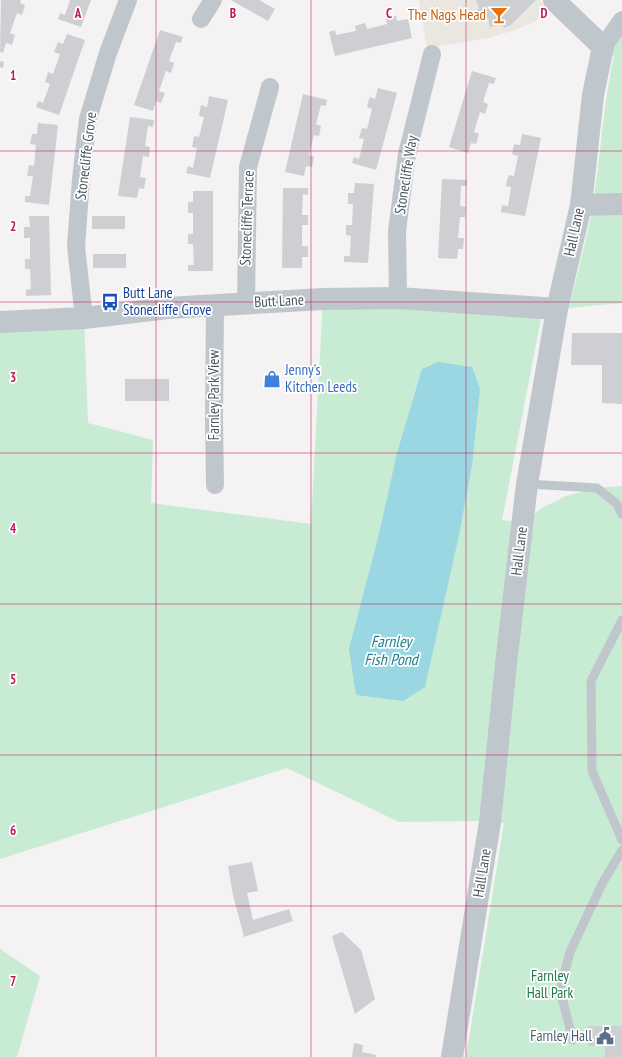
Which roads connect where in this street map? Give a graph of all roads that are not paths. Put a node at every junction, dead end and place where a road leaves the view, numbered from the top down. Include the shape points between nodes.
1 (128, 0) edge
2 (213, 0) edge
3 (554, 0) edge
4 (202, 19) dead end
5 (622, 20) edge
6 (603, 47) junction
7 (432, 54) dead end
8 (270, 87) dead end
9 (581, 204) junction
10 (622, 204) edge
11 (398, 298) junction
12 (246, 303) junction
13 (215, 305) junction
14 (557, 309) junction
15 (84, 318) junction
16 (0, 322) edge
17 (527, 484) junction
18 (214, 485) dead end
19 (622, 514) edge
20 (622, 620) edge
21 (622, 840) edge
22 (622, 850) edge
23 (573, 1040) dead end
24 (452, 1057) edge

1 - 15 street, Stonecliffe Grove via 108,53 88,119 76,246
2 - 4 street
3 - 6 street
5 - 6 street
6 - 9 street, Hall Lane via 593,95
7 - 11 street, Stonecliffe Way via 407,154 397,231
8 - 12 street, Stonecliffe Terrace via 248,168
9 - 10 street
9 - 14 street, Hall Lane
11 - 12 street, Butt Lane
11 - 14 street, Butt Lane
12 - 13 street, Butt Lane
13 - 15 street, Butt Lane
13 - 18 street, Farnley Park View
14 - 17 street, Hall Lane
15 - 16 street, Butt Lane
17 - 19 lane via 597,488 617,504
17 - 24 street, Hall Lane via 490,822
20 - 21 lane via 591,681 592,771
22 - 23 lane via 602,884 570,952 560,990

